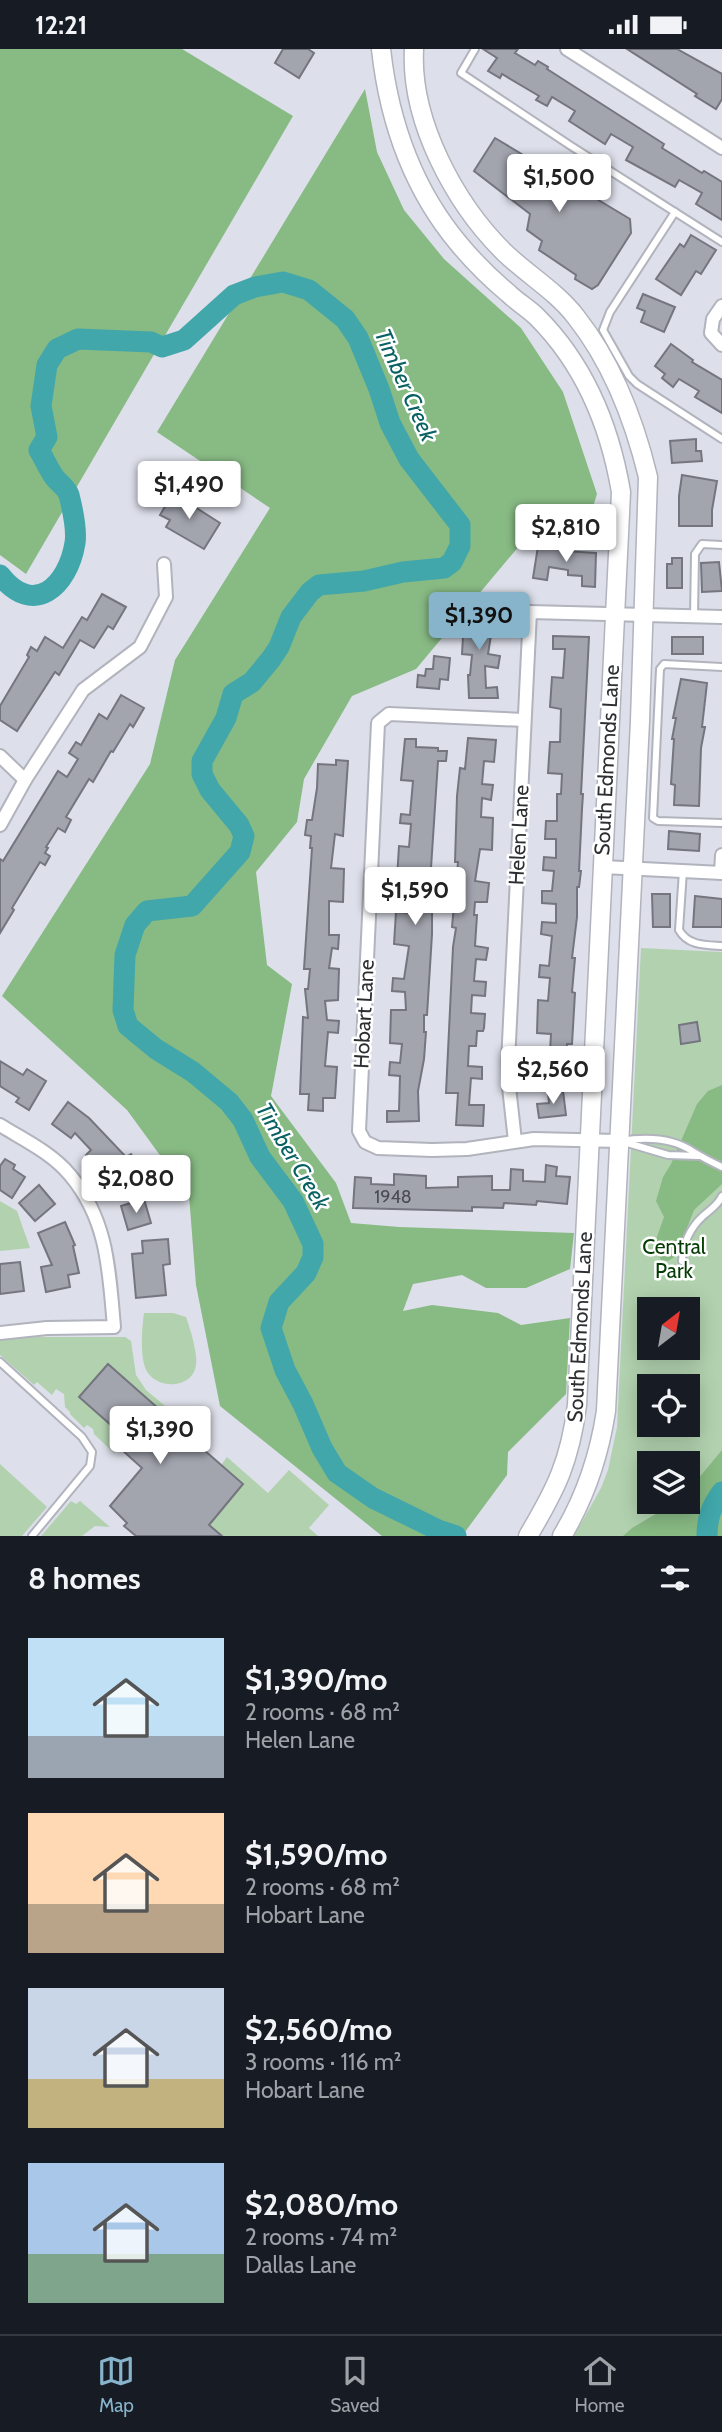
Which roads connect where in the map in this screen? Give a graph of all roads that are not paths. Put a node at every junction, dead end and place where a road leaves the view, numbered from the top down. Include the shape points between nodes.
1 (381, 49) edge
2 (414, 49) edge
3 (475, 49) edge
4 (567, 49) edge
5 (722, 148) edge
6 (675, 212) junction
7 (722, 242) edge
8 (722, 306) edge
9 (722, 345) edge
10 (722, 439) edge
11 (722, 545) edge
12 (164, 564) dead end
13 (614, 614) junction
14 (642, 614) junction
15 (694, 616) junction
16 (722, 617) edge
17 (722, 667) edge
18 (524, 720) junction
19 (0, 756) edge
20 (25, 780) junction
21 (722, 823) edge
22 (0, 825) edge
23 (722, 855) edge
24 (603, 867) junction
25 (631, 868) junction
26 (682, 871) junction
27 (722, 873) edge
28 (722, 946) edge
29 (0, 1125) edge
30 (589, 1140) junction
31 (515, 1141) junction
32 (618, 1141) junction
33 (698, 1156) junction
34 (722, 1167) edge
35 (722, 1174) edge
36 (722, 1196) edge
37 (682, 1261) dead end
38 (0, 1333) edge
39 (0, 1362) edge
40 (564, 1533) edge
41 (32, 1536) edge
42 (528, 1536) edge

1 - 13 main road, South Edmonds Lane via 394,121 422,192 480,268 561,342 603,422 621,492
2 - 14 main road, South Edmonds Lane via 423,117 442,169 504,253 576,316 618,385 648,477
3 - 6 lane via 461,73
4 - 5 street
6 - 7 lane
6 - 10 lane via 603,330 637,384
8 - 9 street via 711,333
11 - 15 lane via 702,544 695,554
12 - 20 street via 166,597 139,647 82,690
13 - 14 street
13 - 18 street, Helen Lane via 530,612
13 - 24 main road, South Edmonds Lane
14 - 15 street
14 - 25 main road, South Edmonds Lane
15 - 16 street
17 - 21 lane via 664,664 660,669 653,818
18 - 31 street, Helen Lane via 508,1062
18 - 31 street, Hobart Lane via 388,714 378,723 358,1123 365,1142 378,1148 450,1150
19 - 20 street
20 - 22 street
23 - 27 street
24 - 25 street
24 - 30 main road, South Edmonds Lane
25 - 26 street
25 - 32 main road, South Edmonds Lane
26 - 27 street
26 - 28 lane via 679,930 696,944
29 - 38 street via 70,1174 95,1216 109,1261 114,1327
30 - 31 street, Hobart Lane
30 - 32 street
30 - 42 main road, South Edmonds Lane via 577,1405 567,1462
32 - 33 lane via 668,1155
32 - 33 lane via 652,1137
32 - 40 main road, South Edmonds Lane via 606,1411 597,1463
33 - 34 lane
34 - 35 lane
36 - 37 lane via 693,1228
39 - 41 lane via 82,1437 92,1452 90,1466

